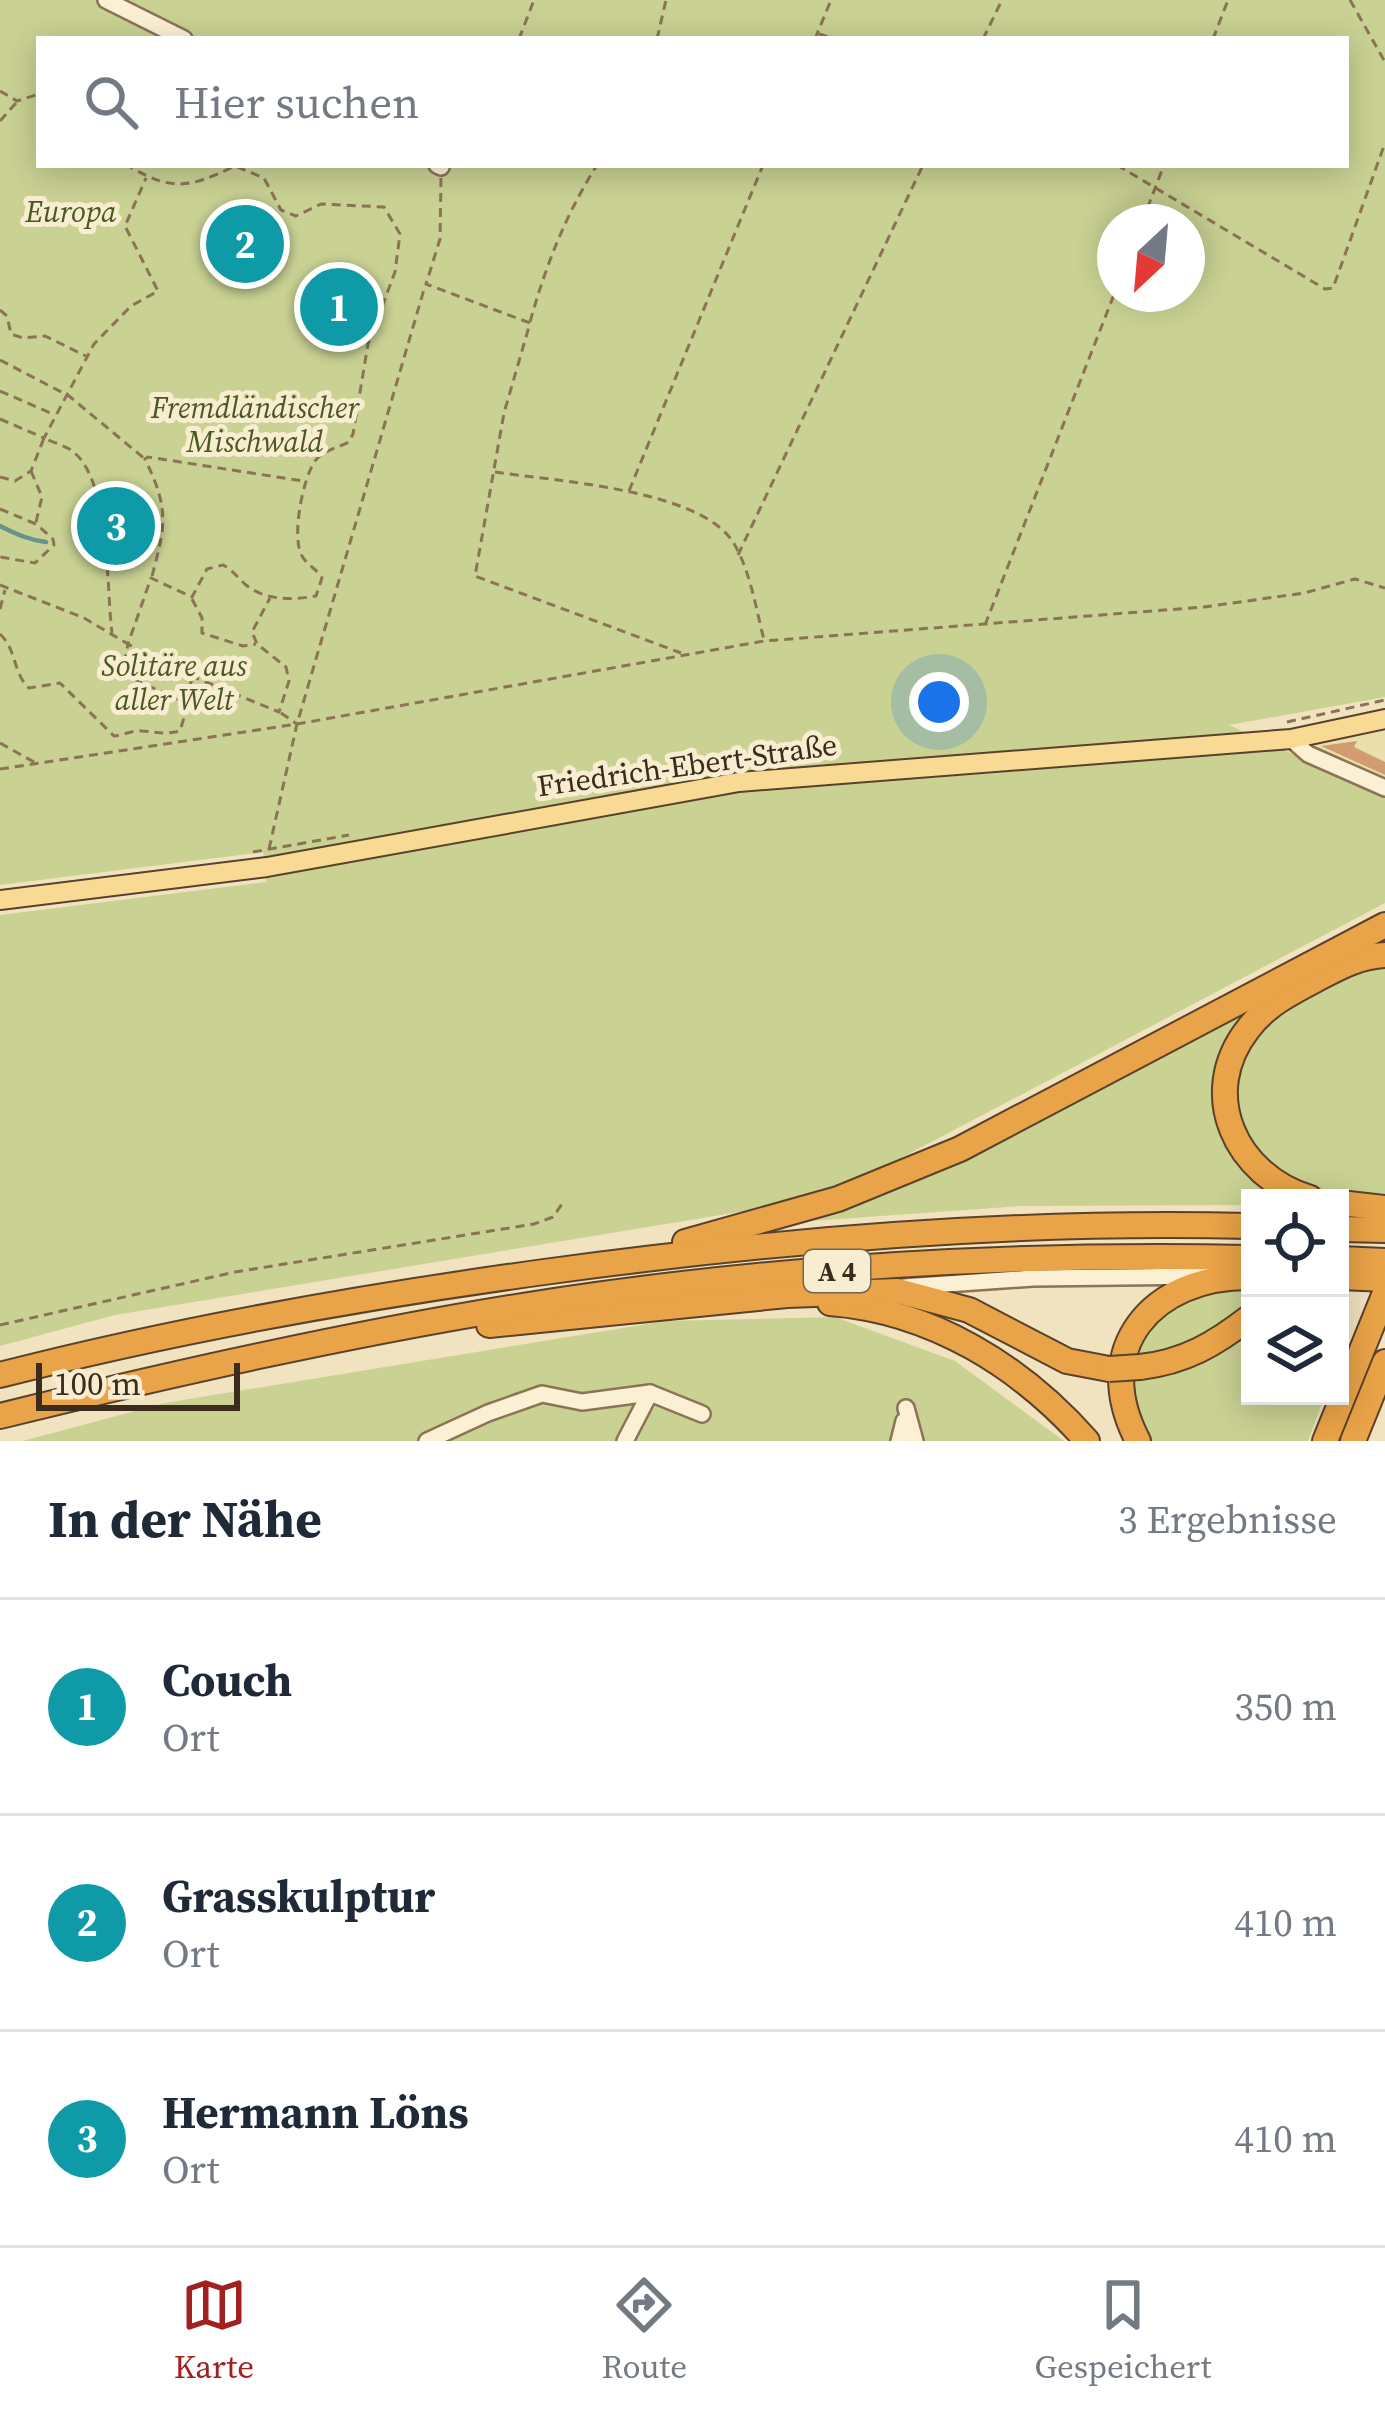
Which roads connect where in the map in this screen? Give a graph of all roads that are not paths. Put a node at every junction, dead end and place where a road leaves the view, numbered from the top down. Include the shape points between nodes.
1 (106, 0) edge
2 (178, 36) edge
3 (1385, 719) edge
4 (1291, 739) junction
5 (1385, 788) edge
6 (0, 900) edge
7 (1385, 925) edge
8 (1385, 955) edge
9 (1286, 1189) edge
10 (1349, 1206) edge
11 (1349, 1213) edge
12 (1381, 1215) edge
13 (1241, 1226) edge
14 (1349, 1226) edge
15 (1349, 1259) edge
16 (1385, 1261) edge
17 (618, 1262) junction
18 (1241, 1270) edge
19 (1241, 1270) edge
20 (1241, 1271) edge
21 (1349, 1283) edge
22 (1385, 1289) edge
23 (870, 1290) junction
24 (696, 1303) junction
25 (1241, 1323) edge
26 (427, 1324) junction
27 (1385, 1362) edge
28 (0, 1376) edge
29 (650, 1394) junction
30 (702, 1414) dead end
31 (0, 1416) edge
32 (1325, 1440) edge
33 (428, 1441) edge
34 (625, 1441) edge
35 (899, 1441) edge
36 (915, 1441) edge
37 (1088, 1441) edge
38 (1138, 1441) edge
39 (1353, 1441) edge

1 - 2 lane
3 - 4 main road, Friedrich-Ebert-Straße
4 - 5 lane
4 - 6 main road, Friedrich-Ebert-Straße via 739,782 267,867
7 - 17 highway via 902,1175
8 - 9 highway via 1347,964 1274,1003 1232,1055 1226,1104 1234,1137 1263,1176
10 - 12 highway
11 - 12 highway
12 - 14 highway
13 - 17 highway, A 4 via 875,1237
15 - 16 highway
17 - 28 highway, A 4 via 353,1299
18 - 23 lane
19 - 26 highway, A 4 via 980,1262 779,1275
20 - 38 highway via 1179,1288 1141,1323 1122,1377
21 - 22 highway
22 - 32 highway
23 - 24 highway
23 - 25 highway, bridge via 946,1301 1067,1361 1109,1369 1166,1364
24 - 26 highway via 525,1323
24 - 37 highway via 815,1302 906,1318 991,1357
26 - 31 highway, A 4
27 - 39 highway
29 - 30 lane
29 - 33 lane via 582,1402 542,1394
29 - 34 lane
35 - 36 lane via 905,1414

